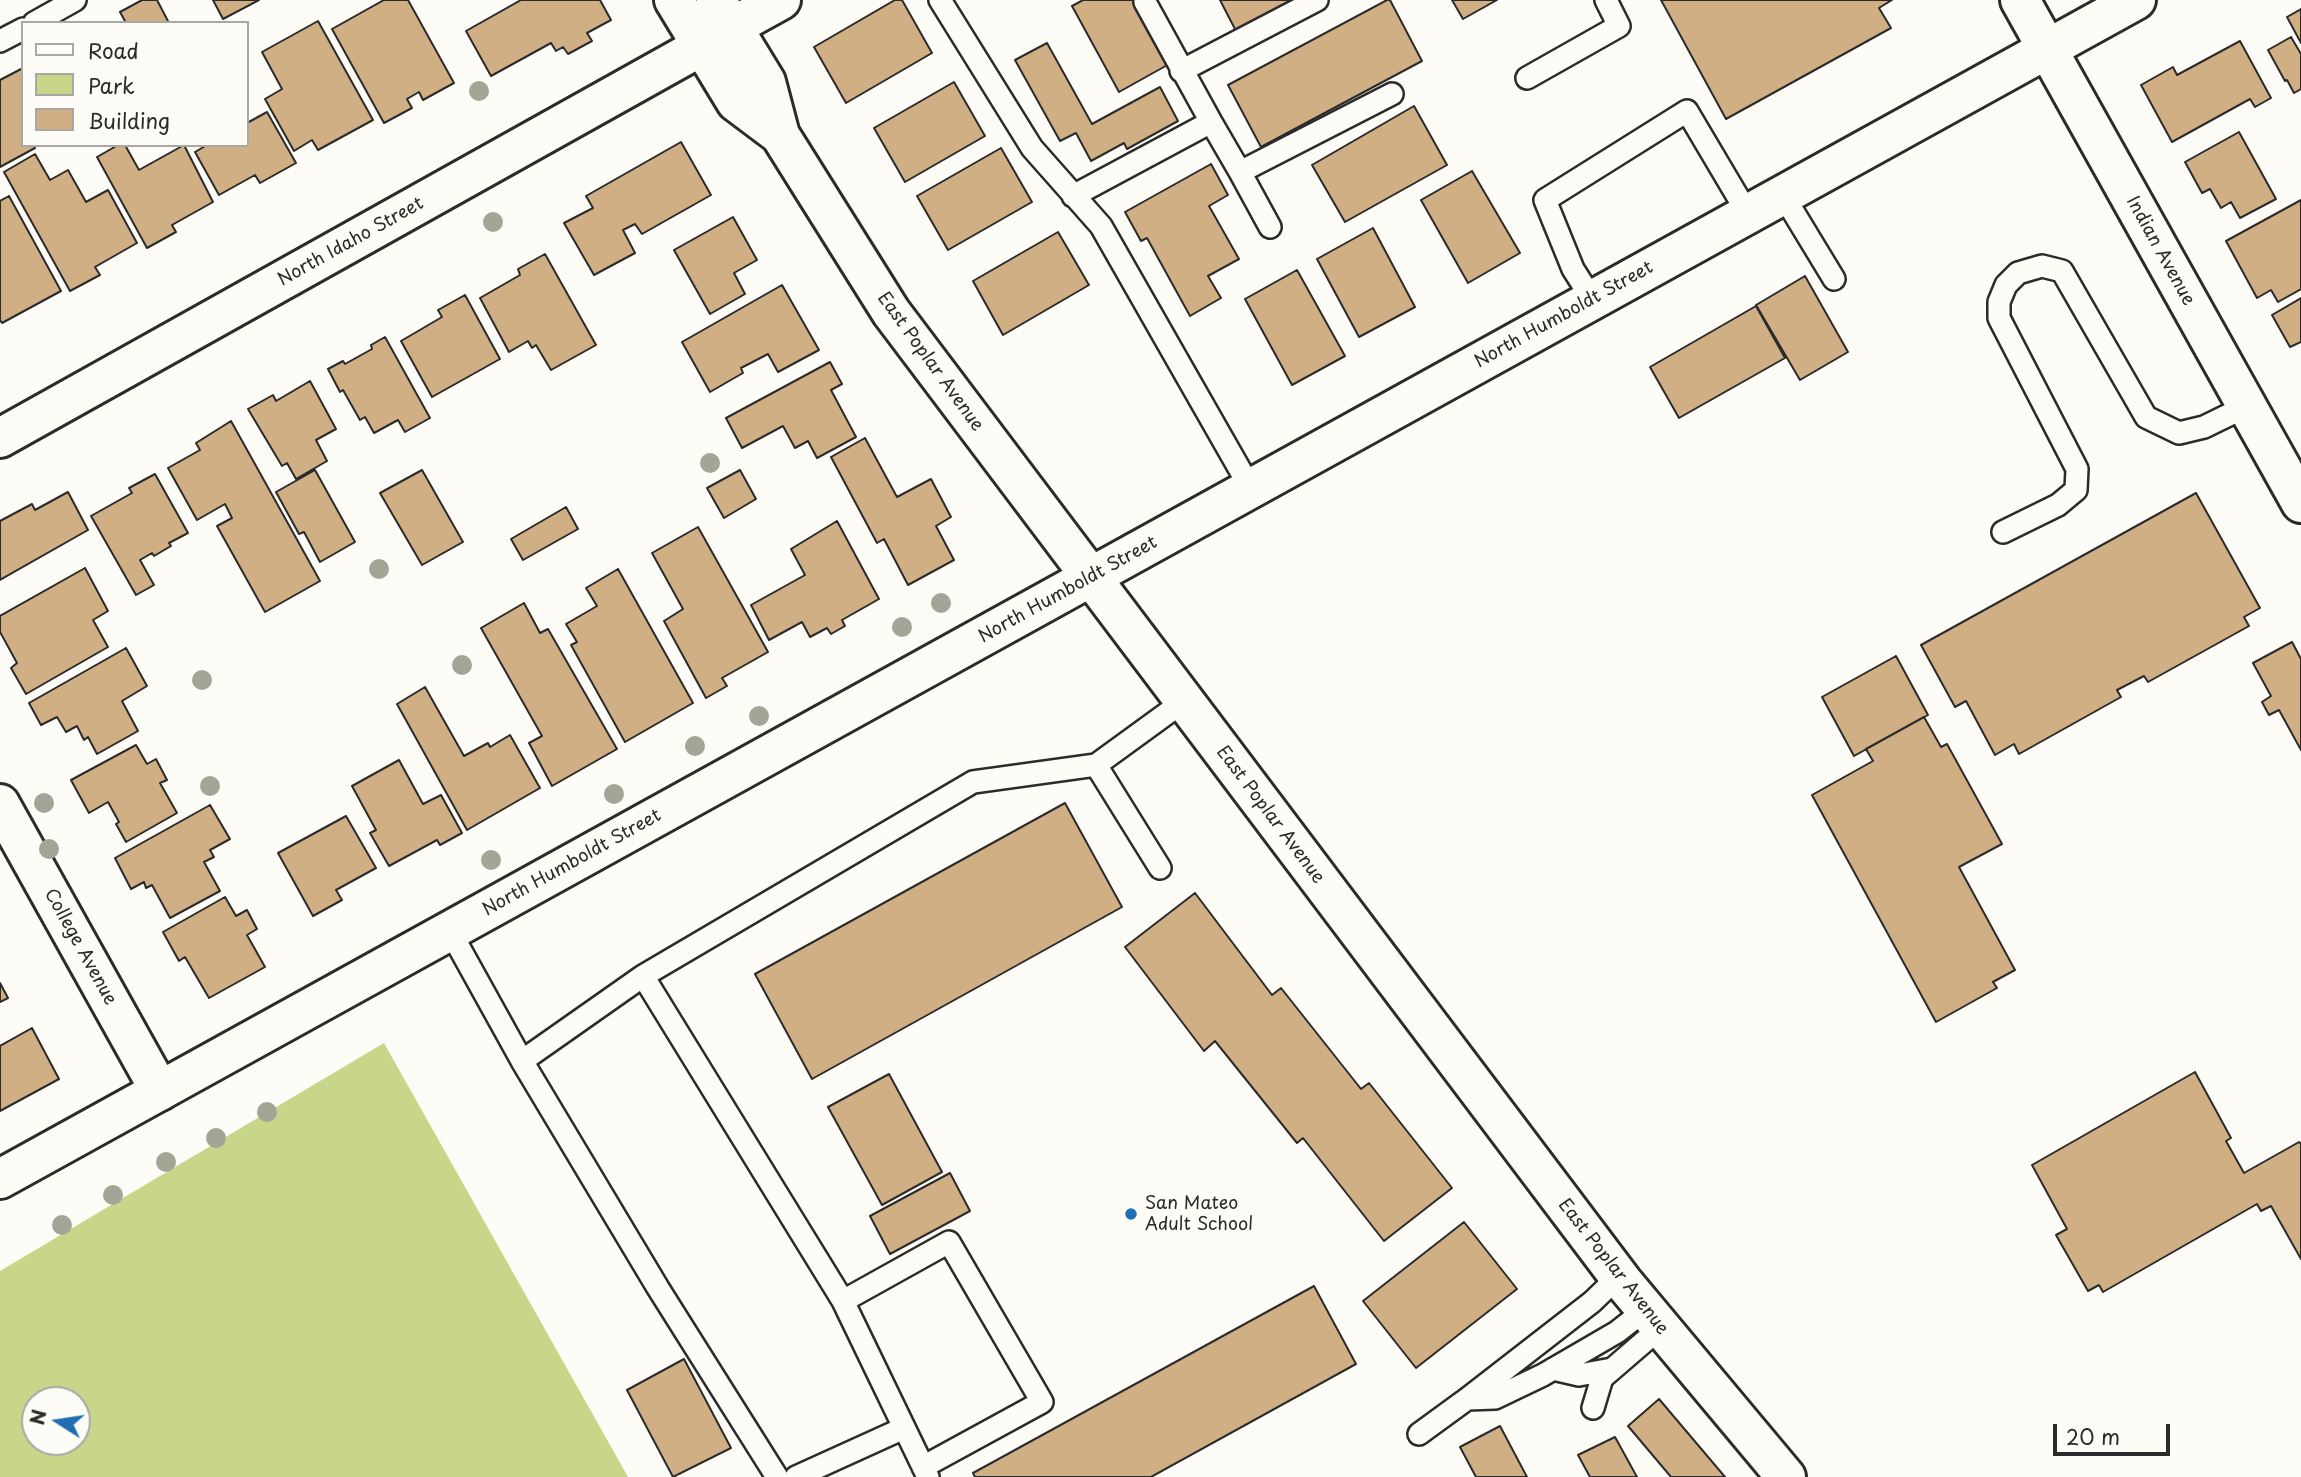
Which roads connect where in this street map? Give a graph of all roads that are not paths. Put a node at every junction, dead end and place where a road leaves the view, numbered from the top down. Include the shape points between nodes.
1 (75, 0) edge
2 (674, 0) edge
3 (782, 0) edge
4 (940, 0) edge
5 (1317, 0) edge
6 (1606, 0) edge
7 (2020, 0) edge
8 (2136, 0) edge
9 (1145, 2) dead end
10 (38, 21) edge
11 (717, 24) edge
12 (21, 30) edge
13 (0, 41) edge
14 (2047, 49) junction
15 (1181, 71) junction
16 (1527, 78) dead end
17 (1392, 94) dead end
18 (1211, 122) junction
19 (1240, 172) junction
20 (1783, 195) junction
21 (1073, 196) junction
22 (1748, 214) junction
23 (1270, 227) dead end
24 (1834, 279) dead end
25 (1592, 299) junction
26 (2247, 406) junction
27 (0, 438) edge
28 (1251, 489) junction
29 (2301, 503) edge
30 (2003, 532) dead end
31 (1091, 577) junction
32 (1184, 701) junction
33 (1096, 765) junction
34 (0, 804) edge
35 (1160, 868) dead end
36 (450, 931) junction
37 (643, 976) junction
38 (522, 1061) junction
39 (160, 1091) junction
40 (0, 1179) edge
41 (1619, 1276) junction
42 (843, 1301) junction
43 (1652, 1319) junction
44 (1553, 1369) junction
45 (1612, 1369) junction
46 (1467, 1399) junction
47 (1593, 1408) dead end
48 (904, 1428) junction
49 (1419, 1434) dead end
50 (925, 1472) edge
51 (777, 1477) edge
52 (796, 1477) edge
53 (1786, 1477) edge

1 - 10 lane
2 - 11 street, East Poplar Avenue
3 - 11 street, North Idaho Street
4 - 21 lane via 1032,148
5 - 15 lane
6 - 16 lane via 1619,26
7 - 14 street, Indian Avenue
8 - 14 street, North Humboldt Street
9 - 15 lane
11 - 27 street, North Idaho Street
11 - 31 street, East Poplar Avenue via 766,82 780,135 891,312
12 - 13 lane
14 - 20 street, North Humboldt Street
14 - 26 street, Indian Avenue
15 - 18 lane
17 - 19 lane
18 - 19 lane
18 - 21 lane
19 - 23 lane
20 - 22 street, North Humboldt Street
20 - 24 lane
21 - 28 lane via 1101,226
22 - 25 street, North Humboldt Street
22 - 25 lane via 1687,111 1545,200 1573,269
25 - 28 street, North Humboldt Street
26 - 29 street, Indian Avenue
26 - 30 lane via 2204,428 2179,433 2146,417 2062,271 2042,266 2018,273 2006,285 1999,318 2077,469 2076,490 2058,505
28 - 31 street, North Humboldt Street
31 - 32 street, East Poplar Avenue
31 - 36 street, North Humboldt Street
32 - 33 lane
32 - 41 street, East Poplar Avenue
33 - 35 lane
33 - 37 lane via 973,782
34 - 39 street, College Avenue
36 - 38 lane
36 - 39 street, North Humboldt Street
37 - 38 lane
37 - 42 lane
38 - 51 lane
39 - 40 street, North Humboldt Street
41 - 43 street, East Poplar Avenue
41 - 46 lane
42 - 48 lane
42 - 50 lane via 949,1242 1042,1402
43 - 44 lane via 1617,1332
43 - 45 lane
43 - 53 street, East Poplar Avenue
44 - 45 lane via 1579,1375
44 - 46 lane via 1496,1398
45 - 47 lane via 1602,1378
46 - 49 lane
48 - 50 lane
48 - 52 lane

